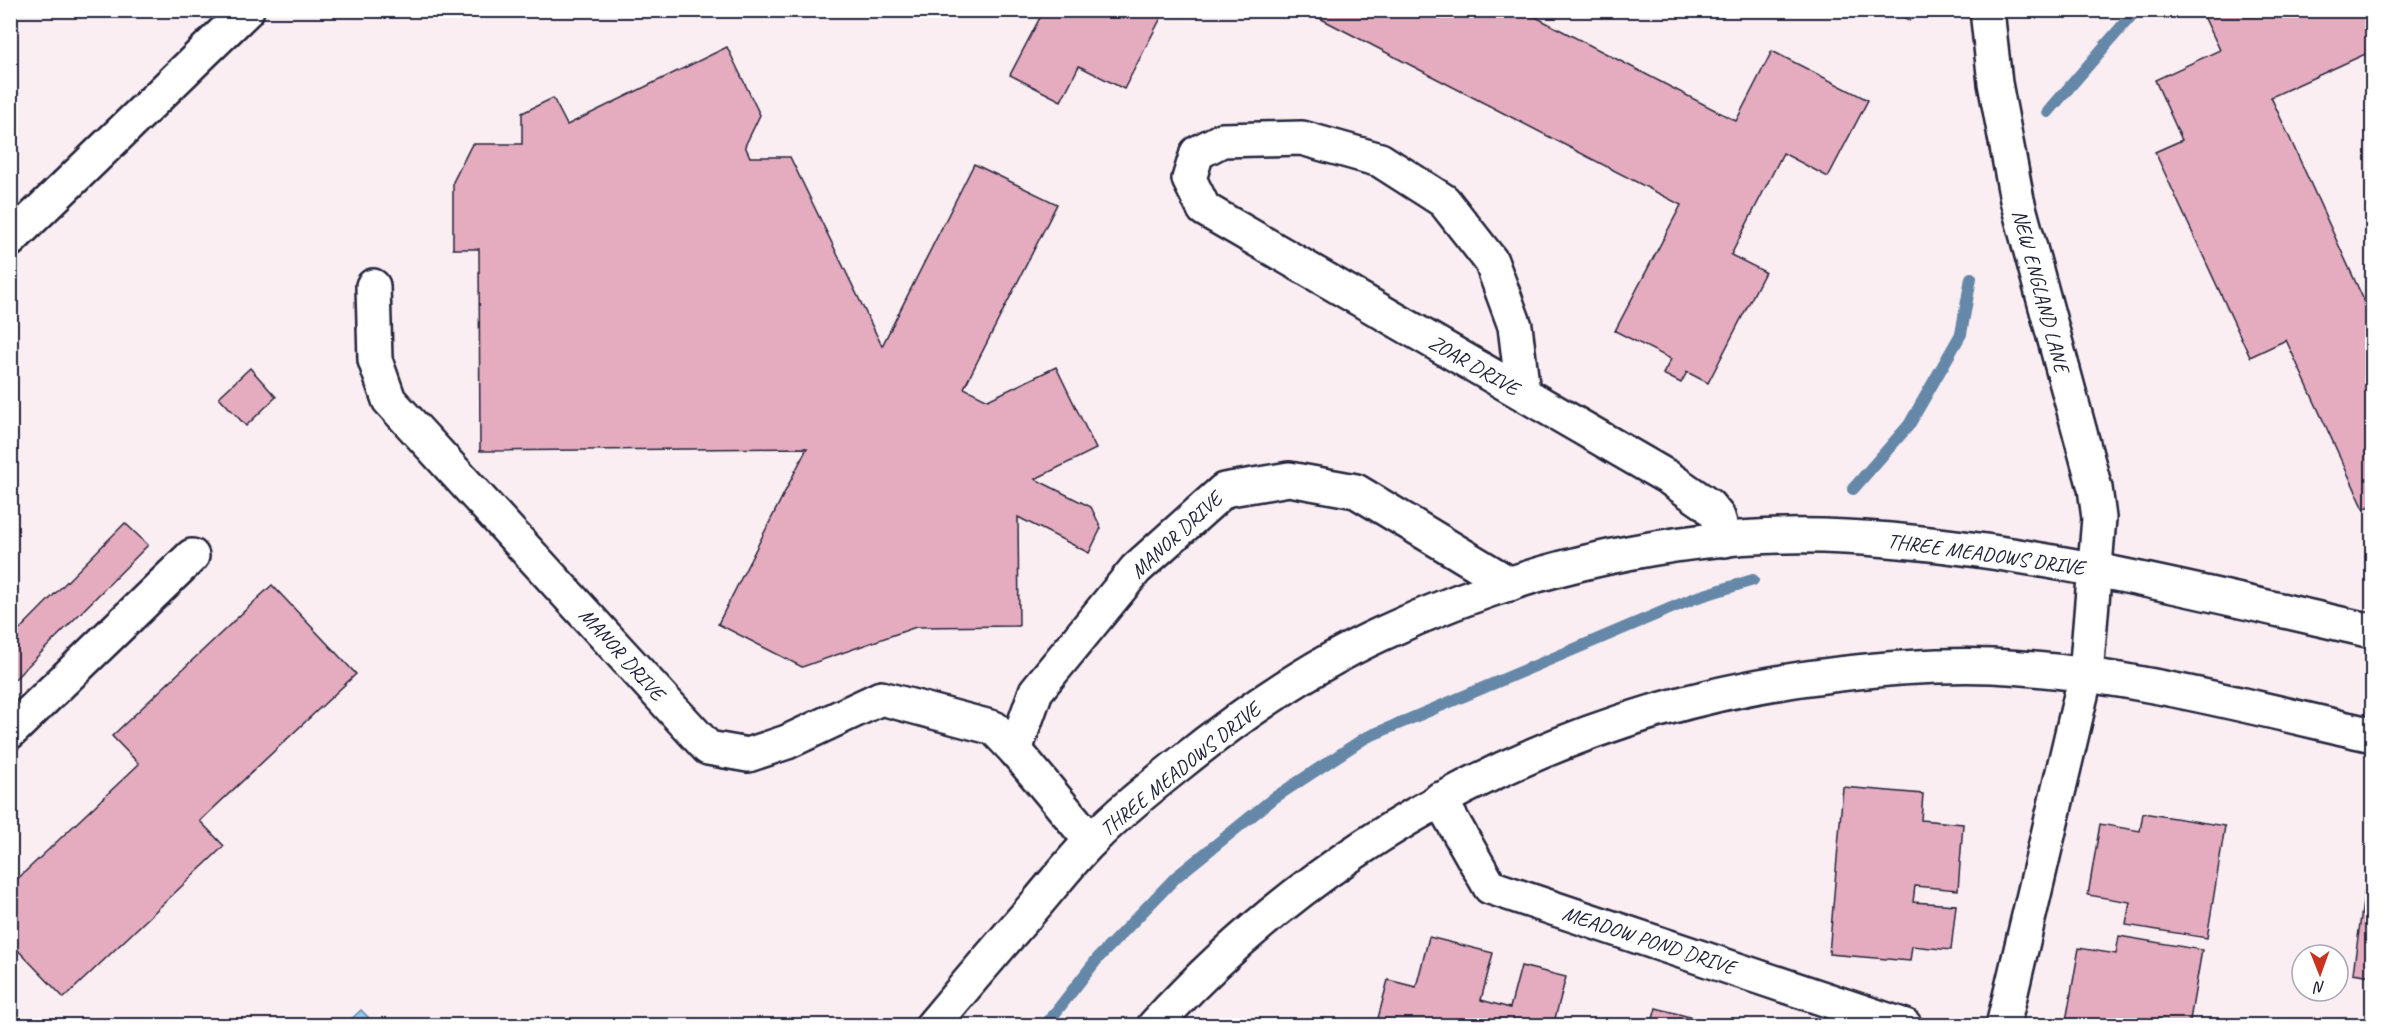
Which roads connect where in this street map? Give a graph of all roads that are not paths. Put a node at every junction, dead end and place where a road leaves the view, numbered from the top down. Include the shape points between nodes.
1 (248, 10) edge
2 (1987, 10) edge
3 (10, 240) edge
4 (373, 286) dead end
5 (1522, 393) junction
6 (1725, 540) junction
7 (192, 556) dead end
8 (2095, 569) junction
9 (1510, 584) junction
10 (2373, 631) edge
11 (2086, 674) junction
12 (10, 732) edge
13 (2373, 735) edge
14 (1015, 750) junction
15 (1440, 800) junction
16 (1091, 841) junction
17 (932, 1026) edge
18 (1154, 1026) edge
19 (1905, 1026) edge
20 (2003, 1026) edge

1 - 3 main road
2 - 8 main road, NEW ENGLAND LANE via 1995,83 2017,200 2095,488 2099,518
4 - 14 main road, MANOR DRIVE via 375,360 389,400 708,748 748,756 881,698 994,728
5 - 5 main road, ZOAR DRIVE via 1204,209 1189,179 1197,153 1222,140 1302,138 1380,160 1444,201 1491,261 1515,326
5 - 6 main road, ZOAR DRIVE via 1669,478 1708,505 1718,517
6 - 8 main road, THREE MEADOWS DRIVE via 1842,536 1959,546
6 - 9 main road, THREE MEADOWS DRIVE via 1638,552
7 - 12 main road
8 - 10 main road, THREE MEADOWS DRIVE
8 - 11 main road
9 - 14 main road, MANOR DRIVE via 1356,491 1289,479 1224,490 1136,569 1036,691
9 - 16 main road, THREE MEADOWS DRIVE via 1461,599 1377,635 1297,679 1221,730
11 - 13 main road via 2139,682
11 - 15 main road via 1992,666 1902,666 1784,680 1637,715 1527,758
11 - 20 main road
14 - 16 main road, MANOR DRIVE
15 - 18 main road via 1346,856 1275,909 1188,988
15 - 19 main road, MEADOW POND DRIVE via 1490,887
16 - 17 main road, THREE MEADOWS DRIVE

